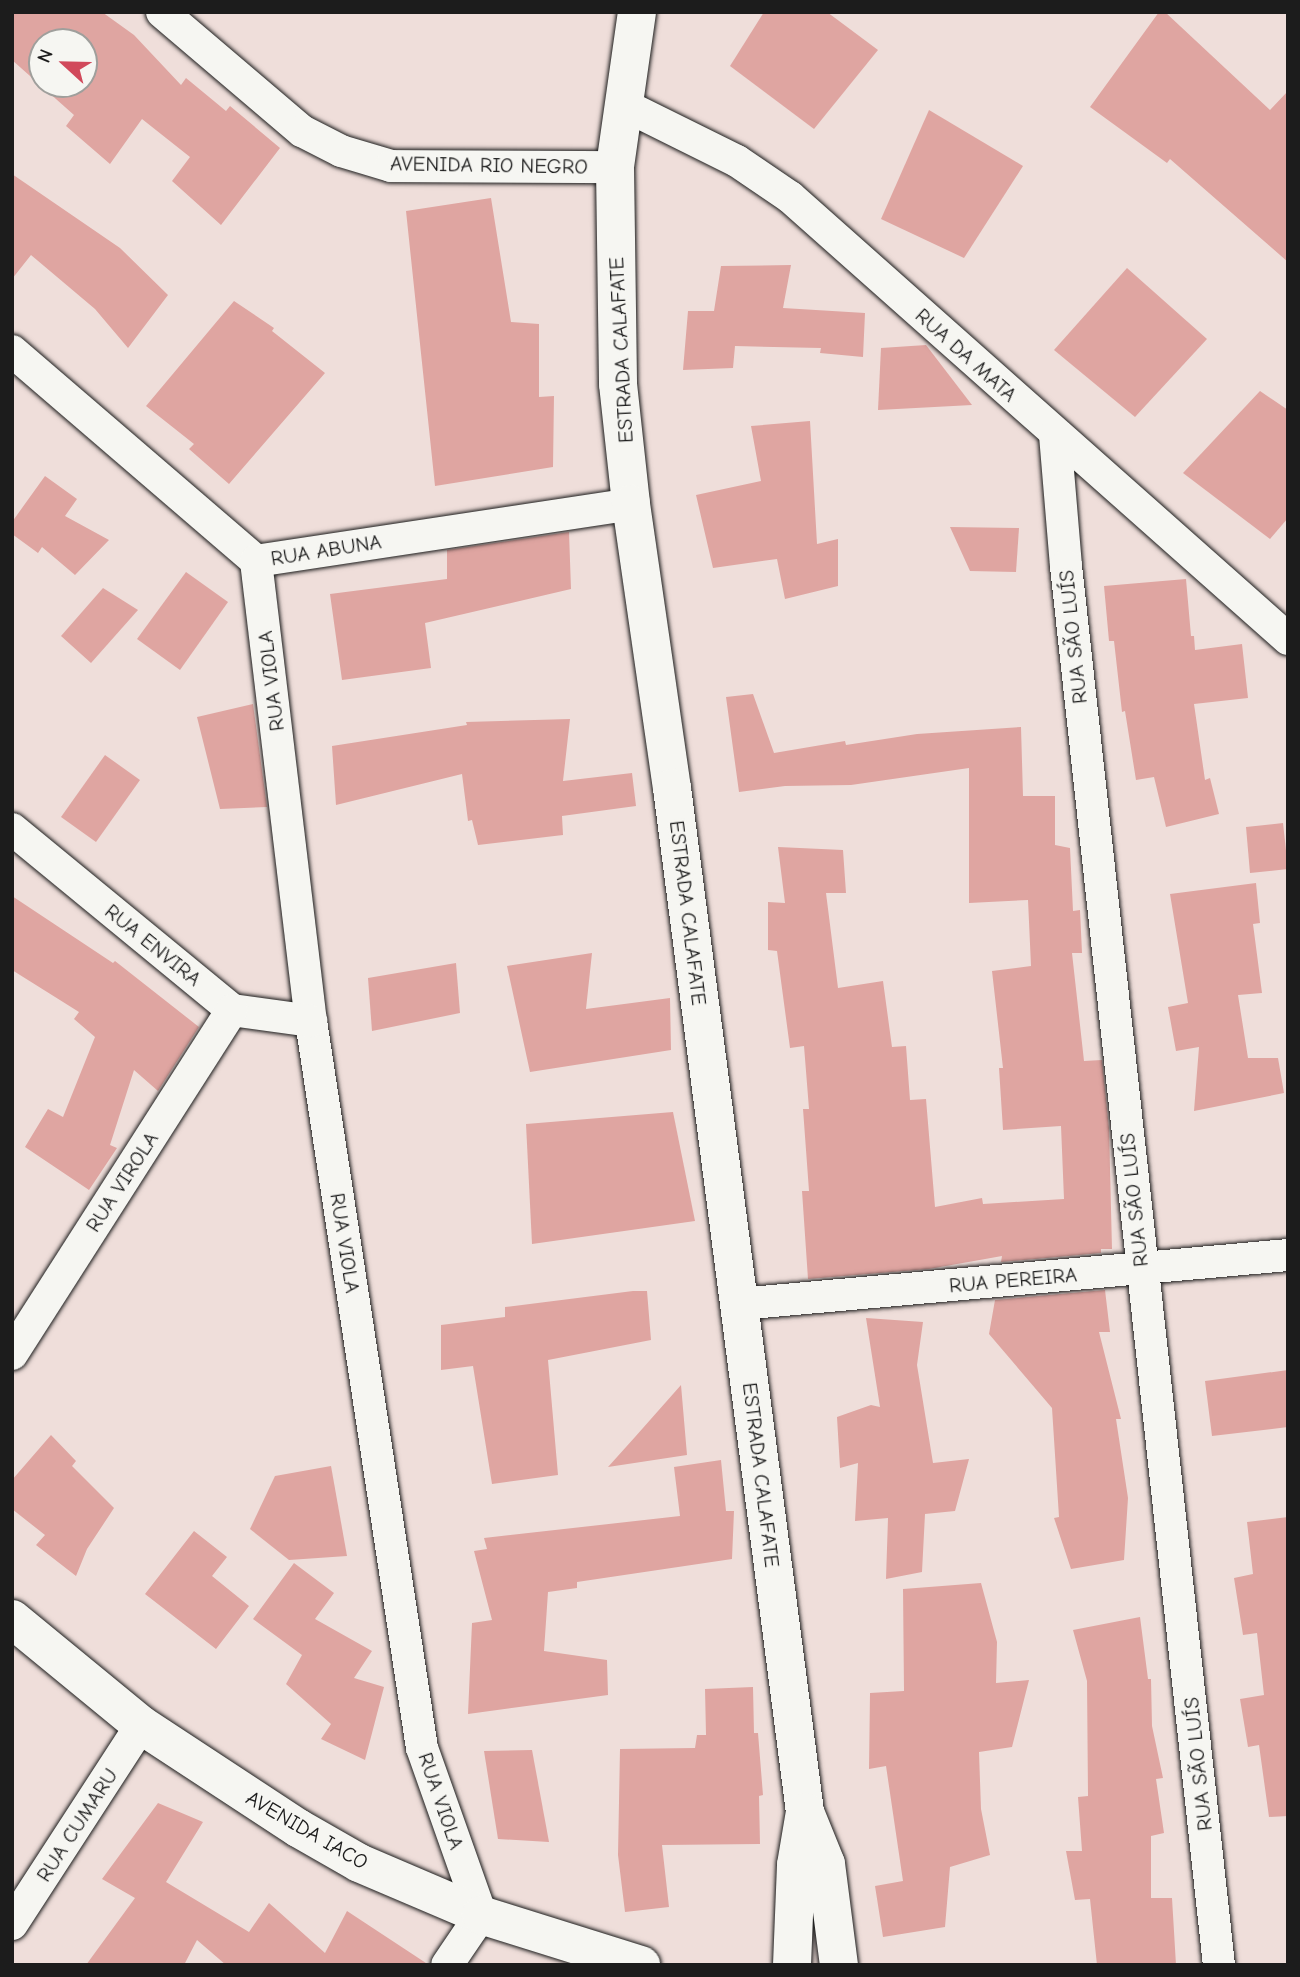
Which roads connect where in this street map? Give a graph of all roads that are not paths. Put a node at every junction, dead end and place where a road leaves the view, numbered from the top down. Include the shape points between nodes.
1 (162, 12) edge
2 (637, 12) edge
3 (622, 104) junction
4 (615, 167) junction
5 (12, 351) edge
6 (1055, 435) junction
7 (631, 504) junction
8 (256, 561) junction
9 (1288, 639) edge
10 (12, 830) edge
11 (232, 1010) junction
12 (311, 1021) junction
13 (1288, 1255) edge
14 (1142, 1269) junction
15 (738, 1304) junction
16 (12, 1354) edge
17 (12, 1619) edge
18 (141, 1725) junction
19 (805, 1812) junction
20 (481, 1915) junction
21 (12, 1924) edge
22 (447, 1965) edge
23 (641, 1965) edge
24 (792, 1965) edge
25 (839, 1965) edge
26 (1220, 1965) edge

1 - 4 street, AVENIDA RIO NEGRO via 302,131 341,151 391,166
2 - 3 street, ESTRADA CALAFATE
3 - 4 street, ESTRADA CALAFATE
3 - 6 street, RUA DA MATA via 737,161 789,197
4 - 7 street, ESTRADA CALAFATE via 618,384
5 - 8 street, RUA ABUNA
6 - 9 street, RUA DA MATA
6 - 14 street, RUA SÃO LUÍS
7 - 8 street, RUA ABUNA
7 - 15 street, ESTRADA CALAFATE
8 - 12 street, RUA VIOLA
10 - 11 street, RUA ENVIRA
11 - 12 street
11 - 16 street, RUA VIROLA
12 - 20 street, RUA VIOLA via 422,1748
13 - 14 street, RUA PEREIRA
14 - 15 street, RUA PEREIRA
14 - 26 street, RUA SÃO LUÍS
15 - 19 street, ESTRADA CALAFATE
17 - 18 street, AVENIDA IACO
18 - 20 street, AVENIDA IACO via 359,1863
18 - 21 street, RUA CUMARU
19 - 24 street, ESTRADA CALAFATE via 796,1865
19 - 25 street, ESTRADA CALAFATE via 826,1864
20 - 22 street
20 - 23 street, AVENIDA IACO

